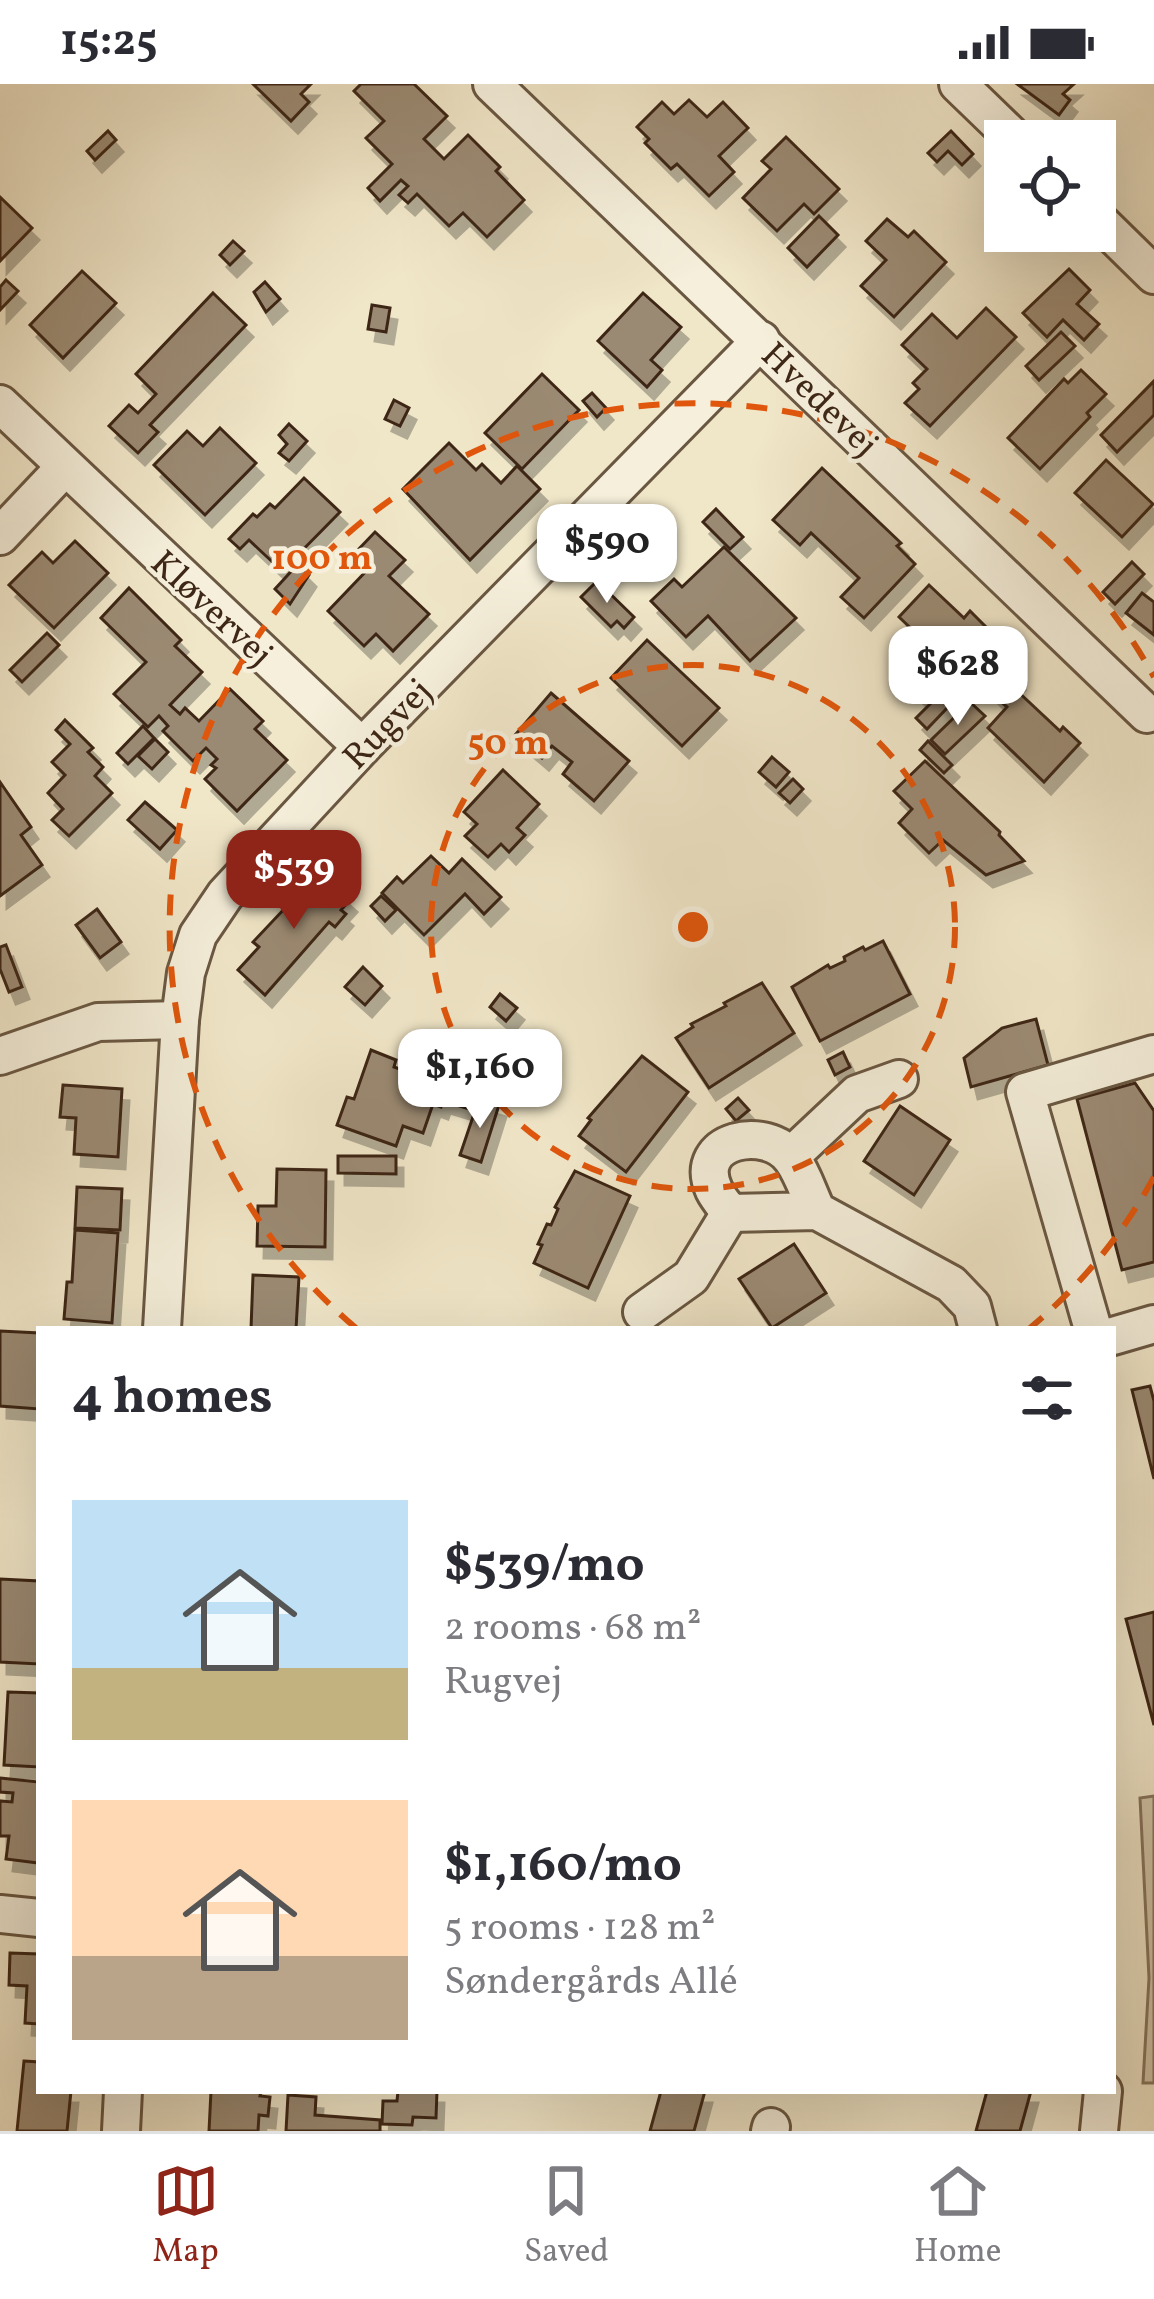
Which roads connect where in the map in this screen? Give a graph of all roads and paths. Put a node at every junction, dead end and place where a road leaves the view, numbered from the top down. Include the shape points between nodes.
1 (492, 84) edge
2 (958, 84) edge
3 (995, 120) edge
4 (1116, 238) edge
5 (1154, 275) edge
6 (761, 340) junction
7 (0, 404) edge
8 (64, 467) junction
9 (0, 536) edge
10 (1147, 714) dead end
11 (362, 747) junction
12 (180, 1020) junction
13 (1154, 1054) edge
14 (0, 1056) edge
15 (898, 1079) dead end
16 (791, 1156) junction
17 (817, 1211) junction
18 (730, 1214) junction
19 (642, 1312) dead end
20 (1154, 1324) edge
21 (162, 1326) edge
22 (977, 1326) edge
23 (1093, 1326) edge
24 (1116, 1335) edge
25 (0, 1914) edge
26 (36, 1918) edge
27 (122, 2094) edge
28 (1103, 2094) edge
29 (121, 2131) edge
30 (1099, 2131) edge

1 - 6 street, Hvedevej
2 - 3 street
4 - 5 street
6 - 10 street, Hvedevej
6 - 11 street, Rugvej
7 - 8 street, Kløvervej
8 - 9 street
8 - 11 street, Kløvervej
11 - 12 street, Rugvej via 198,935
12 - 14 street via 98,1022
12 - 21 street, Rugvej
13 - 23 street via 1025,1092
15 - 16 street via 857,1094
16 - 17 street
16 - 18 street via 764,1141 723,1144 712,1187
17 - 18 street
17 - 22 street via 952,1284 973,1306
18 - 19 street via 691,1277
20 - 24 street
25 - 26 street
27 - 29 street
28 - 30 street

